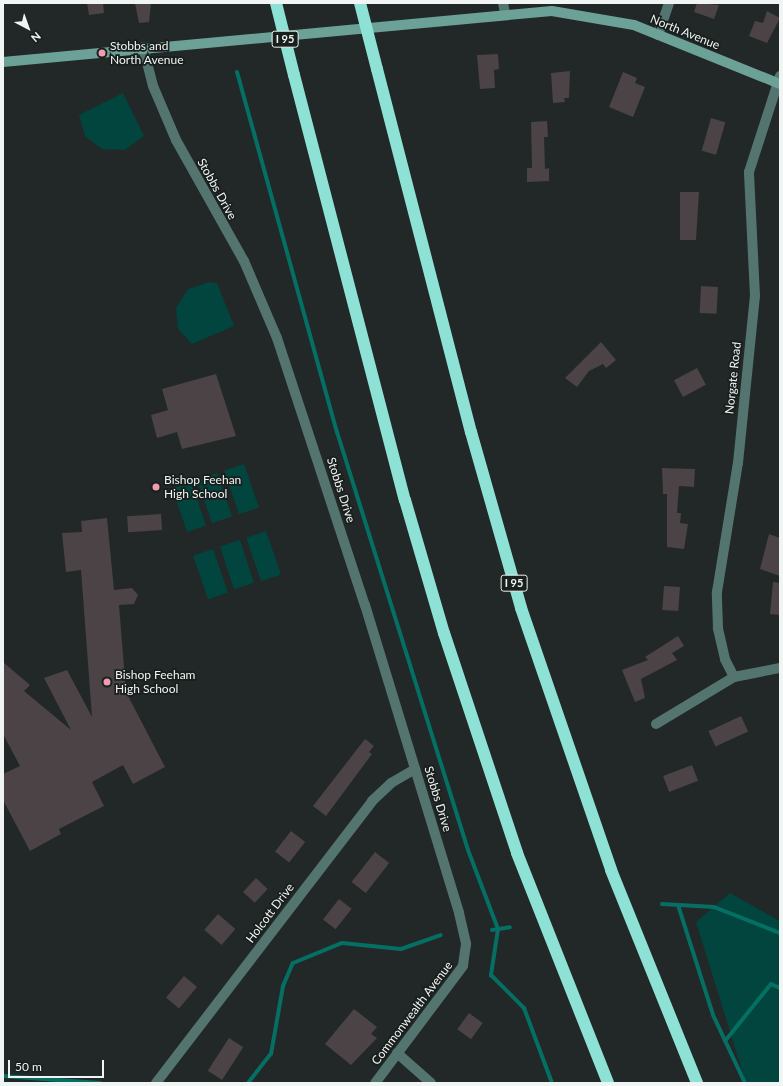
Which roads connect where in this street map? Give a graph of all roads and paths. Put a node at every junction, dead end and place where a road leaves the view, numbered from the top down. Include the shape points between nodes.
1 (276, 3) edge
2 (360, 3) edge
3 (668, 3) edge
4 (504, 8) edge
5 (658, 35) junction
6 (143, 47) junction
7 (3, 62) edge
8 (779, 81) edge
9 (780, 668) edge
10 (734, 677) junction
11 (656, 724) dead end
12 (415, 769) junction
13 (466, 958) joint
14 (398, 1053) junction
15 (156, 1083) edge
16 (375, 1083) edge
17 (432, 1083) edge
18 (608, 1083) edge
19 (697, 1083) edge

1 - 18 highway, I 95, bridge via 405,500 444,633 517,853
2 - 19 highway, I 95, bridge via 475,446 533,645 611,870
3 - 5 street
4 - 5 main road, North Avenue via 592,16
4 - 6 main road, North Avenue
5 - 8 main road, North Avenue
6 - 7 main road, North Avenue
6 - 12 street, Stobbs Drive via 153,86 176,140 244,261 277,338
8 - 10 street, Norgate Road via 749,172 755,296 738,463 717,592 718,628 725,659
9 - 10 street
10 - 11 street
12 - 13 street, Stobbs Drive via 459,913
12 - 15 street, Holcott Drive via 391,783 372,801
13 - 14 street, Commonwealth Avenue via 447,991
14 - 16 street, Commonwealth Avenue
14 - 17 street

